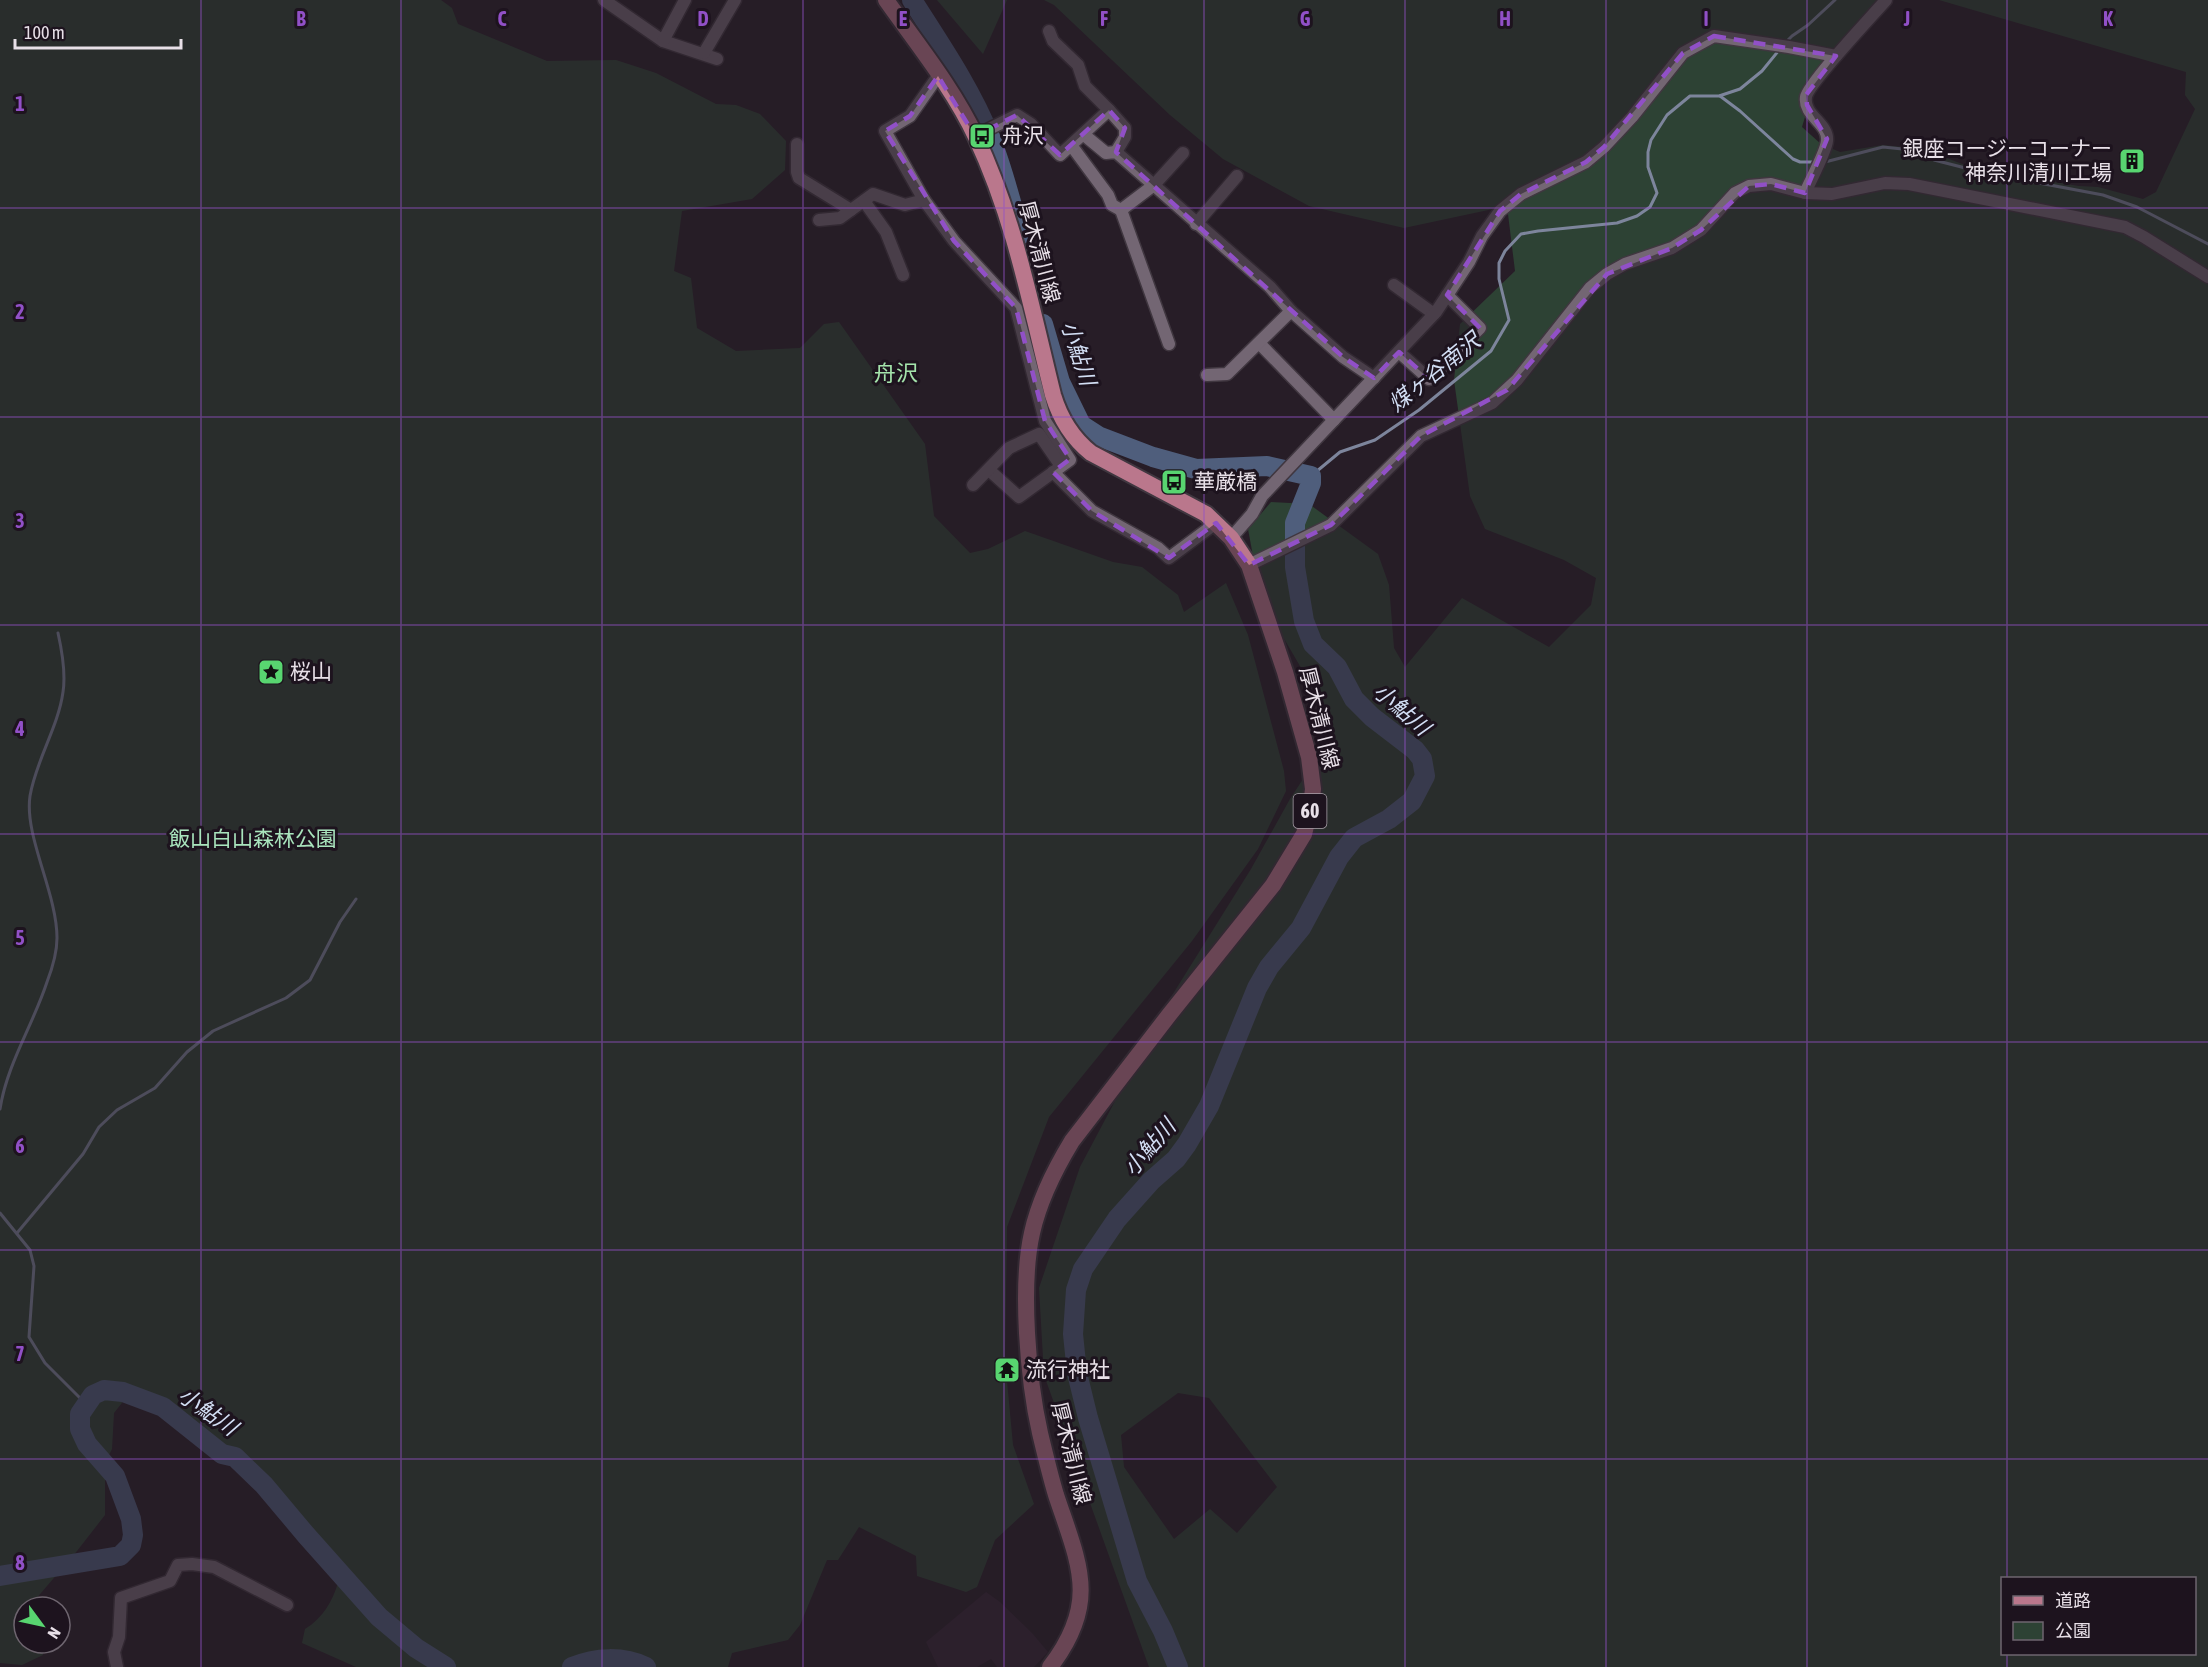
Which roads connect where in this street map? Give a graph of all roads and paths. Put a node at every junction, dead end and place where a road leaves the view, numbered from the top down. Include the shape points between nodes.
1 (604, 0) edge
2 (685, 0) edge
3 (735, 0) edge
4 (886, 0) edge
5 (1886, 0) edge
6 (621, 5) edge
7 (1049, 32) dead end
8 (663, 41) junction
9 (704, 53) junction
10 (1836, 56) junction
11 (717, 59) dead end
12 (938, 76) junction
13 (1109, 110) junction
14 (979, 134) junction
15 (1083, 134) junction
16 (796, 144) dead end
17 (1071, 145) junction
18 (1116, 152) junction
19 (1184, 153) dead end
20 (1237, 176) dead end
21 (1154, 185) junction
22 (1805, 193) junction
23 (924, 200) junction
24 (864, 201) junction
25 (851, 210) junction
26 (1121, 210) junction
27 (819, 220) dead end
28 (1196, 224) junction
29 (903, 275) dead end
30 (2208, 277) edge
31 (1394, 285) dead end
32 (1448, 295) junction
33 (1291, 310) junction
34 (1434, 314) junction
35 (1169, 344) dead end
36 (1260, 344) junction
37 (1399, 352) junction
38 (1207, 375) dead end
39 (1374, 378) junction
40 (1046, 396) junction
41 (1330, 424) junction
42 (1057, 469) junction
43 (989, 470) junction
44 (973, 485) dead end
45 (1216, 524) junction
46 (1231, 538) junction
47 (1249, 565) junction
48 (287, 1605) dead end
49 (117, 1667) edge
50 (1050, 1667) edge

1 - 6 street
2 - 8 street
3 - 9 street
4 - 12 main road, 厚木清川線 / 60
5 - 10 street
6 - 8 street
7 - 13 street via 1078,65 1084,86
8 - 9 street
9 - 11 street
10 - 22 street via 1806,95 1807,105 1823,126 1827,139
10 - 32 street via 1713,36 1683,53 1604,147 1586,162 1521,194 1500,211
12 - 14 main road, 厚木清川線 / 60
12 - 23 street via 910,116 885,132
13 - 15 street
13 - 18 street via 1125,128 1125,137
14 - 17 street via 1017,115 1060,155
14 - 40 main road, 厚木清川線 / 60 via 1010,221
15 - 17 street
15 - 18 street via 1106,153
16 - 25 street via 799,178
17 - 26 street via 1112,205
18 - 21 street
19 - 21 street
20 - 28 street
21 - 26 street
21 - 28 street
22 - 30 street via 1832,194 1885,183 1909,184 2125,227
22 - 47 street via 1770,184 1749,186 1735,193 1701,230 1681,243 1607,274 1590,288 1507,390 1492,402 1421,436 1331,525
23 - 24 street via 905,205 873,194
23 - 40 street via 954,241 1016,308
24 - 25 street
24 - 29 street via 886,232
25 - 27 street via 840,218
26 - 35 street
28 - 33 street
31 - 34 street
32 - 34 street
32 - 37 street via 1480,328 1429,379
33 - 36 street
33 - 39 street via 1343,357
34 - 37 street
36 - 38 street via 1227,374
36 - 41 street
37 - 39 street
39 - 41 street
40 - 42 street via 1045,421 1070,460
40 - 45 main road, 厚木清川線 / 60 via 1069,430 1091,453 1173,495
41 - 46 street via 1262,496
42 - 43 street via 1019,497
42 - 43 street via 1039,434 1009,448
42 - 45 street via 1092,511 1169,558
43 - 44 street
45 - 46 main road, 厚木清川線 / 60
46 - 47 main road, 厚木清川線 / 60
47 - 50 main road, 厚木清川線 / 60 via 1309,757 1311,806 1299,845 1273,885 1072,1141 1037,1216 1028,1282 1034,1401 1049,1471 1081,1580 1076,1622
48 - 49 street via 214,1567 178,1565 170,1581 121,1598 119,1637 114,1652

